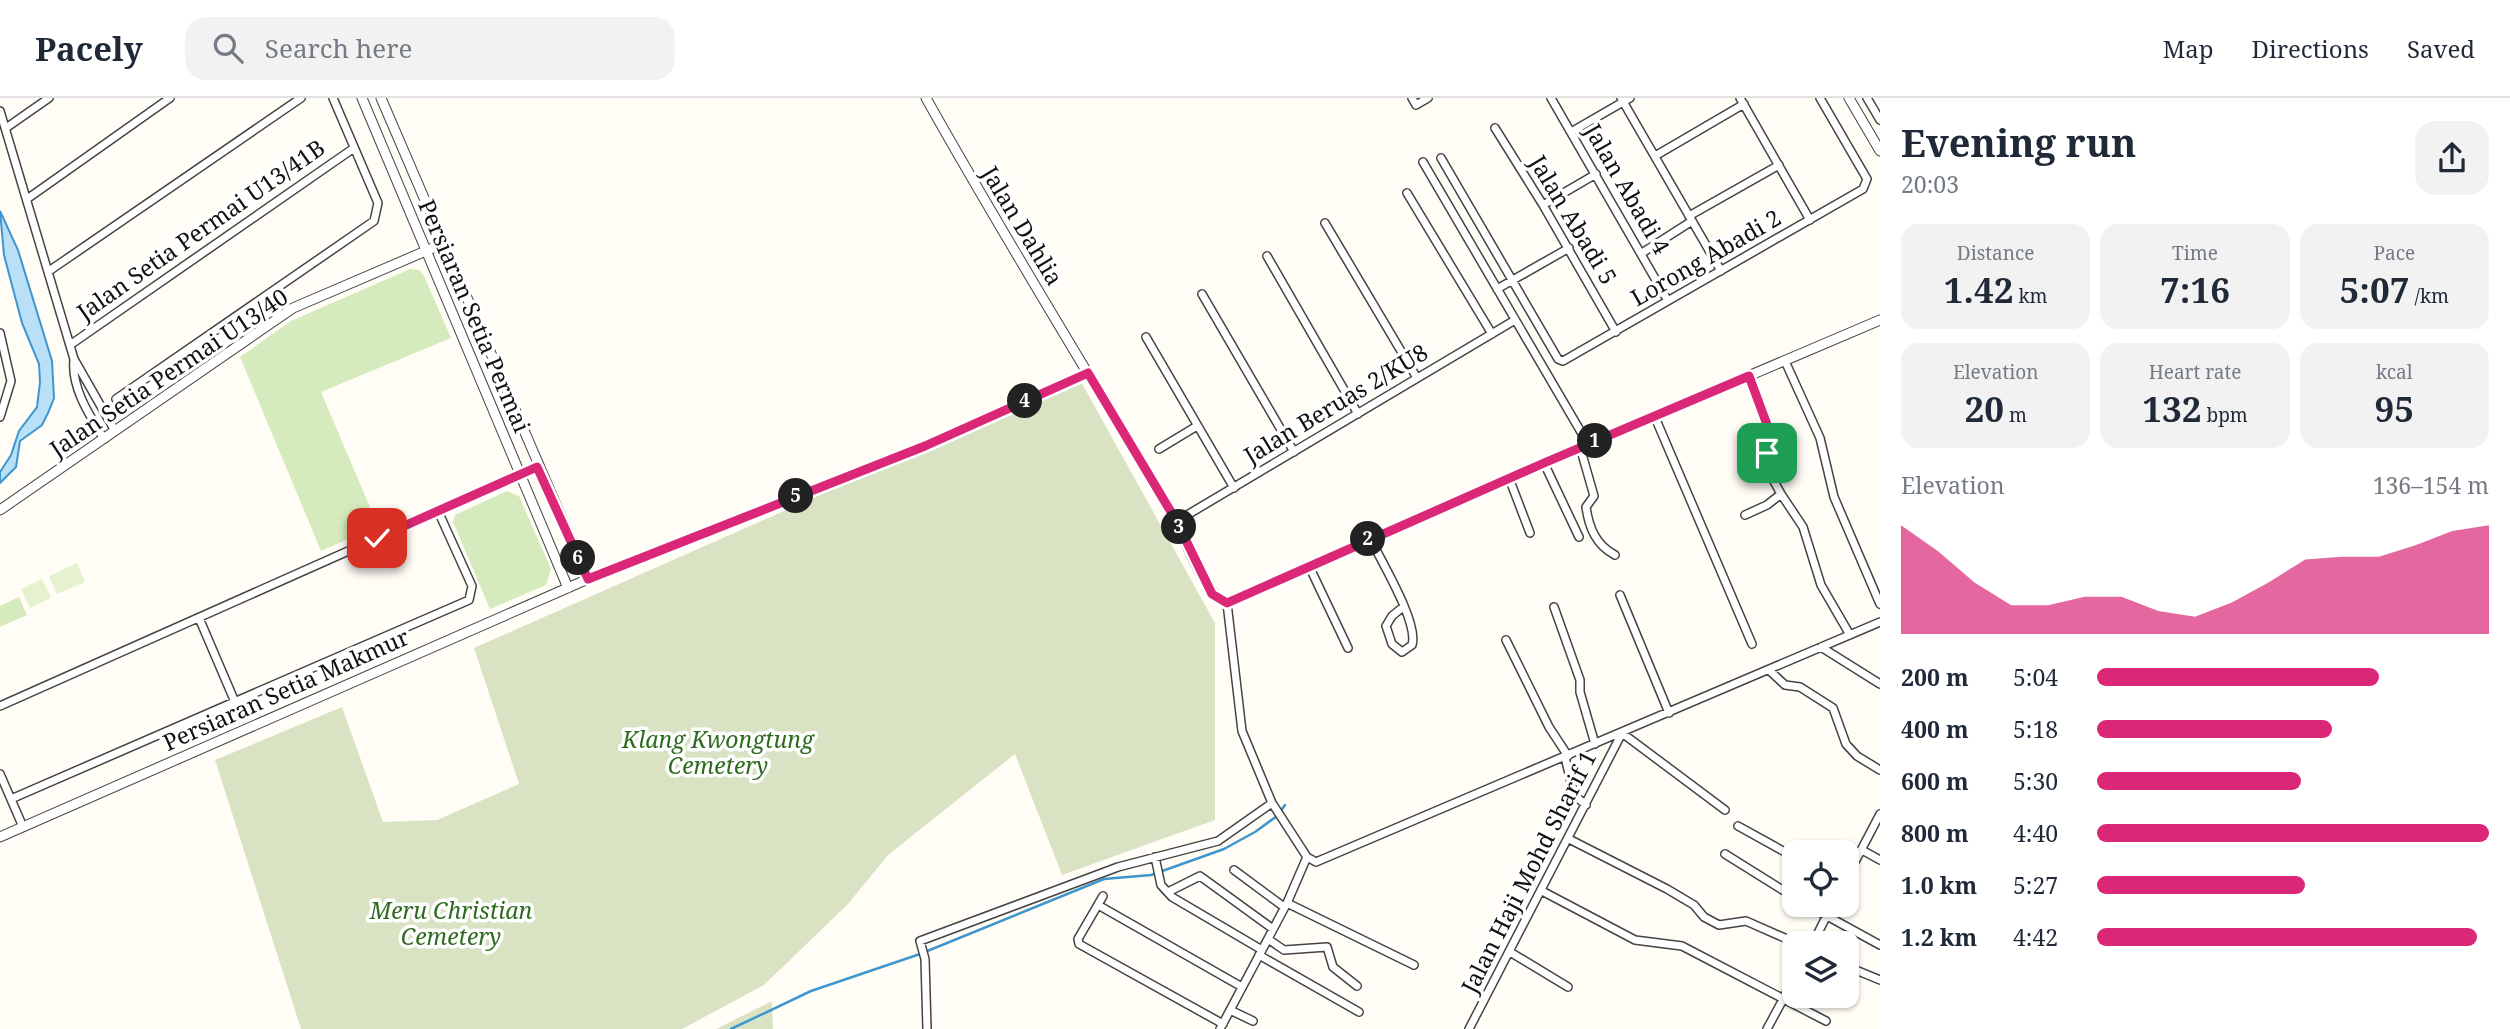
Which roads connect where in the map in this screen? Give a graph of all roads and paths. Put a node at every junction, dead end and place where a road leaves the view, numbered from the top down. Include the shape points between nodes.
1 (49, 98) edge
2 (170, 98) edge
3 (301, 98) edge
4 (333, 98) edge
5 (362, 98) edge
6 (381, 98) edge
7 (926, 98) edge
8 (1412, 98) edge
9 (1428, 98) edge
10 (1550, 98) edge
11 (1820, 98) edge
12 (1849, 98) edge
13 (1867, 98) edge
14 (1625, 99) edge
15 (1742, 101) edge
16 (0, 111) edge
17 (1880, 120) edge
18 (6, 128) junction
19 (1495, 128) dead end
20 (1571, 132) junction
21 (354, 148) junction
22 (1880, 151) edge
23 (1655, 156) junction
24 (1441, 158) dead end
25 (1423, 162) dead end
26 (1779, 165) junction
27 (1596, 174) junction
28 (1407, 193) dead end
29 (27, 199) junction
30 (1543, 205) junction
31 (1691, 219) junction
32 (1810, 220) junction
33 (1325, 223) dead end
34 (442, 244) junction
35 (1569, 248) junction
36 (426, 251) junction
37 (1642, 253) junction
38 (1267, 256) dead end
39 (49, 271) junction
40 (1720, 271) junction
41 (1514, 279) junction
42 (1497, 289) junction
43 (1202, 294) dead end
44 (1668, 301) junction
45 (1515, 320) junction
46 (1880, 320) edge
47 (1616, 332) junction
48 (0, 333) edge
49 (1492, 334) junction
50 (1146, 337) dead end
51 (70, 345) junction
52 (74, 359) junction
53 (1785, 361) junction
54 (4, 364) edge
55 (1088, 373) junction
56 (1749, 376) junction
57 (1417, 378) junction
58 (116, 399) dead end
59 (1358, 414) junction
60 (1654, 415) junction
61 (0, 417) edge
62 (1197, 426) junction
63 (115, 431) junction
64 (104, 439) junction
65 (1584, 445) junction
66 (1159, 449) dead end
67 (1294, 452) junction
68 (1544, 463) junction
69 (537, 467) junction
70 (520, 475) junction
71 (1509, 478) junction
72 (1234, 488) junction
73 (1781, 494) junction
74 (0, 510) edge
75 (438, 511) junction
76 (1745, 514) dead end
77 (1177, 522) junction
78 (1530, 533) dead end
79 (1579, 537) dead end
80 (1370, 538) junction
81 (1615, 555) dead end
82 (1309, 566) junction
83 (588, 579) junction
84 (568, 588) junction
85 (1620, 595) dead end
86 (1227, 603) junction
87 (1880, 604) edge
88 (1403, 607) junction
89 (1553, 607) dead end
90 (199, 618) junction
91 (1880, 622) edge
92 (1850, 635) junction
93 (1506, 640) dead end
94 (1752, 644) dead end
95 (1821, 647) junction
96 (1348, 648) dead end
97 (1769, 670) junction
98 (1880, 684) edge
99 (235, 702) junction
100 (0, 706) edge
101 (1669, 713) junction
102 (1622, 733) junction
103 (1595, 744) junction
104 (1567, 757) junction
105 (1880, 770) edge
106 (0, 774) edge
107 (11, 799) junction
108 (1586, 805) junction
109 (1276, 809) junction
110 (1725, 810) dead end
111 (1880, 814) edge
112 (1738, 826) dead end
113 (23, 827) junction
114 (0, 837) edge
115 (1569, 839) junction
116 (1782, 850) edge
117 (1862, 850) junction
118 (1725, 854) dead end
119 (1859, 855) edge
120 (1155, 857) junction
121 (1307, 857) junction
122 (1880, 860) edge
123 (1234, 870) dead end
124 (1782, 890) edge
125 (1542, 891) junction
126 (1167, 892) junction
127 (1103, 896) dead end
128 (1098, 905) junction
129 (1286, 905) junction
130 (1826, 917) joint
131 (1273, 929) junction
132 (1819, 931) edge
133 (1782, 937) edge
134 (1268, 939) junction
135 (1880, 944) edge
136 (1260, 952) junction
137 (1510, 952) junction
138 (1414, 965) dead end
139 (1859, 971) edge
140 (1880, 980) edge
141 (1357, 986) dead end
142 (1242, 987) junction
143 (1568, 987) dead end
144 (1782, 999) edge
145 (1782, 1002) edge
146 (1799, 1008) edge
147 (1230, 1010) junction
148 (1359, 1012) dead end
149 (1253, 1021) dead end
150 (1826, 1021) dead end
151 (1221, 1026) edge
152 (927, 1029) edge
153 (1469, 1029) edge
154 (1767, 1029) edge

1 - 18 street
2 - 29 street
3 - 39 street
4 - 21 street
5 - 36 street, Persiaran Setia Permai
6 - 34 street, Persiaran Setia Permai
7 - 55 street, Jalan Dahlia
8 - 9 street via 1416,105
10 - 20 street, Jalan Abadi 4
11 - 32 street, Lorong Abadi 2 via 1867,179 1863,189
12 - 22 street
13 - 17 street
14 - 20 street
14 - 23 street
15 - 23 street
15 - 26 street
16 - 18 street
18 - 29 street
19 - 30 street, Jalan Abadi 5
20 - 27 street, Jalan Abadi 4
21 - 51 street, Jalan Setia Permai U13/41B
21 - 58 street via 378,203 374,221
23 - 31 street
24 - 41 street
25 - 42 street
26 - 31 street
26 - 32 street
27 - 30 street
27 - 37 street, Jalan Abadi 4
28 - 49 street
29 - 39 street
30 - 35 street, Jalan Abadi 5
31 - 37 street
31 - 40 street
32 - 40 street, Lorong Abadi 2
33 - 57 street
34 - 36 street, Jalan Setia Permai U13/40
34 - 69 street, Persiaran Setia Permai
35 - 41 street
35 - 47 street, Jalan Abadi 5
36 - 63 street, Jalan Setia Permai U13/40 via 293,308
36 - 70 street, Persiaran Setia Permai
37 - 44 street, Jalan Abadi 4
38 - 59 street
39 - 51 street
40 - 44 street, Lorong Abadi 2
41 - 42 street
41 - 47 street, Lorong Abadi 2 via 1558,359 1568,360
42 - 45 street
43 - 67 street
44 - 47 street, Lorong Abadi 2
45 - 49 street, Jalan Beruas 2/KU8
45 - 65 street
46 - 53 street
48 - 54 street
49 - 57 street, Jalan Beruas 2/KU8
50 - 62 street
51 - 52 street
52 - 63 street
52 - 64 street via 82,402
53 - 56 street
53 - 87 street via 1820,438 1834,497
54 - 61 street via 10,391
55 - 77 street, Jalan Dahlia
55 - 83 street via 925,446
56 - 60 street
56 - 73 street via 1769,430 1769,472
57 - 59 street, Jalan Beruas 2/KU8
59 - 67 street, Jalan Beruas 2/KU8
60 - 65 street
60 - 94 street
62 - 66 street
62 - 72 street
63 - 64 street, Jalan Setia Permai U13/40
64 - 74 street, Jalan Setia Permai U13/40
65 - 68 street
65 - 81 street via 1594,496 1586,507 1588,521 1602,548
67 - 72 street, Jalan Beruas 2/KU8
68 - 71 street
68 - 79 street
69 - 70 street
69 - 83 street, Persiaran Setia Permai
70 - 75 street
70 - 84 street, Persiaran Setia Permai
71 - 78 street
71 - 80 street
72 - 77 street, Jalan Beruas 2/KU8
73 - 76 street
73 - 92 street via 1803,527 1821,585
75 - 90 street
75 - 99 street via 472,593 469,600
77 - 86 street, Jalan Dahlia via 1212,594
80 - 82 street
80 - 88 street
82 - 86 street
82 - 96 street
83 - 84 street, Persiaran Setia Makmur
84 - 113 street, Persiaran Setia Makmur
85 - 101 street
86 - 109 street via 1242,730
88 - 88 street via 1414,633 1412,645 1402,652 1392,644 1386,626
89 - 103 street via 1580,680
90 - 99 street
90 - 100 street
91 - 92 street
92 - 95 street
93 - 104 street
95 - 97 street
95 - 98 street
97 - 101 street
97 - 105 street via 1784,685 1800,687 1833,708 1846,744
99 - 107 street
101 - 102 street
102 - 103 street
102 - 108 street, Jalan Haji Mohd Sharif 1
102 - 110 street
103 - 104 street
104 - 108 street via 1572,790
104 - 121 street via 1324,861
106 - 107 street
107 - 113 street
108 - 115 street, Jalan Haji Mohd Sharif 1
109 - 120 street via 1218,841
109 - 121 street
111 - 117 street
112 - 116 street
113 - 114 street, Persiaran Setia Makmur
115 - 125 street, Jalan Haji Mohd Sharif 1
115 - 133 street via 1667,888 1719,925 1746,921
117 - 119 street
117 - 122 street
118 - 124 street
120 - 126 street
120 - 152 street via 920,941 925,959
121 - 129 street
123 - 129 street
125 - 137 street, Jalan Haji Mohd Sharif 1
125 - 144 street via 1635,940 1682,946
126 - 131 street via 1200,876
126 - 136 street
127 - 128 street
128 - 142 street
128 - 151 street via 1079,944
129 - 131 street
129 - 138 street
130 - 132 street
130 - 135 street
131 - 134 street
134 - 136 street
134 - 141 street via 1284,950 1327,947 1333,967
136 - 142 street
136 - 148 street
137 - 143 street
137 - 153 street, Jalan Haji Mohd Sharif 1
139 - 140 street
142 - 147 street
145 - 154 street
146 - 150 street
147 - 149 street
147 - 151 street

